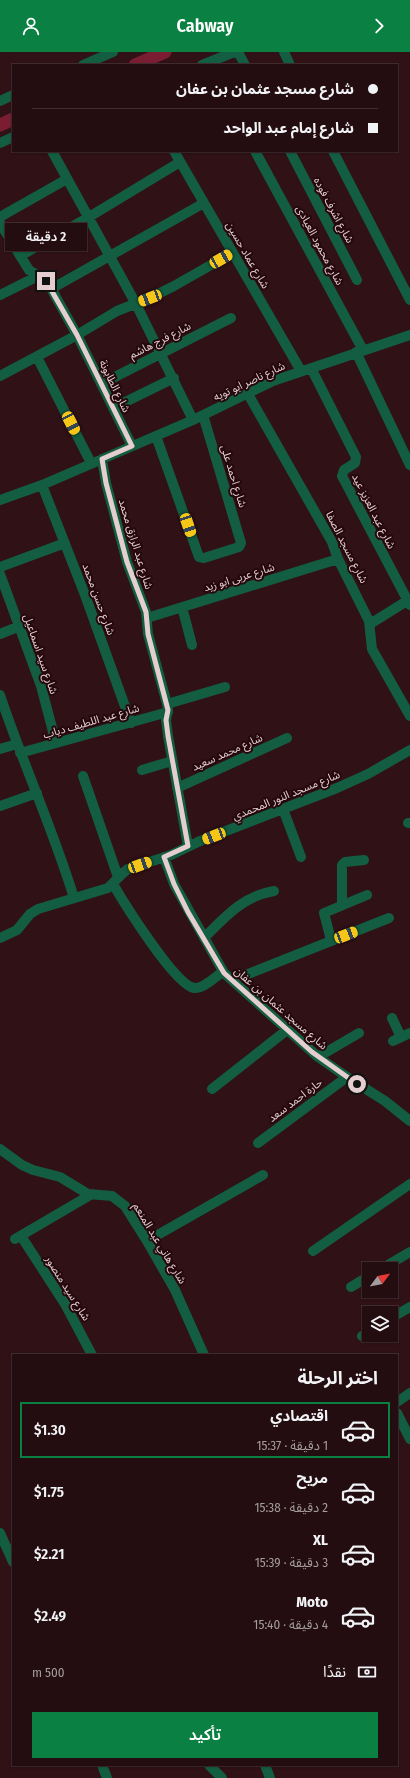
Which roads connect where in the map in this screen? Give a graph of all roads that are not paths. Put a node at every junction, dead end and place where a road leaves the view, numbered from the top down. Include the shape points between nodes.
1 (113, 52) edge
2 (234, 52) edge
3 (238, 52) edge
4 (284, 52) edge
5 (85, 64) edge
6 (206, 64) edge
7 (244, 64) edge
8 (290, 64) edge
9 (12, 95) edge
10 (0, 101) edge
11 (12, 137) edge
12 (0, 143) edge
13 (53, 152) edge
14 (175, 152) edge
15 (257, 152) edge
16 (291, 152) edge
17 (334, 152) edge
18 (180, 162) junction
19 (67, 178) junction
20 (204, 204) junction
21 (0, 217) edge
22 (89, 218) junction
23 (0, 223) edge
24 (232, 253) junction
25 (20, 256) junction
26 (111, 256) junction
27 (38, 276) junction
28 (357, 280) dead end
29 (51, 289) junction
30 (0, 295) edge
31 (410, 300) edge
32 (136, 304) junction
33 (231, 318) dead end
34 (77, 335) junction
35 (410, 335) edge
36 (360, 351) junction
37 (162, 353) junction
38 (37, 357) junction
39 (311, 368) junction
40 (301, 371) junction
41 (0, 376) edge
42 (174, 378) junction
43 (101, 384) junction
44 (248, 394) junction
45 (113, 408) junction
46 (203, 415) junction
47 (193, 420) junction
48 (156, 436) junction
49 (132, 446) junction
50 (102, 459) junction
51 (91, 463) junction
52 (410, 465) edge
53 (42, 485) junction
54 (0, 500) edge
55 (65, 543) junction
56 (338, 559) junction
57 (0, 567) edge
58 (0, 574) edge
59 (409, 602) edge
60 (182, 607) junction
61 (147, 618) junction
62 (370, 624) junction
63 (20, 626) junction
64 (0, 634) edge
65 (192, 645) dead end
66 (225, 687) dead end
67 (1, 699) edge
68 (167, 708) junction
69 (410, 716) edge
70 (131, 723) junction
71 (287, 738) dead end
72 (56, 743) junction
73 (17, 744) junction
74 (0, 750) edge
75 (410, 750) edge
76 (20, 754) junction
77 (172, 761) junction
78 (142, 770) dead end
79 (82, 776) dead end
80 (177, 788) junction
81 (37, 793) junction
82 (0, 806) edge
83 (283, 809) junction
84 (188, 846) junction
85 (164, 857) junction
86 (301, 857) dead end
87 (364, 860) dead end
88 (115, 881) junction
89 (274, 891) dead end
90 (367, 895) dead end
91 (74, 898) junction
92 (342, 905) junction
93 (389, 918) dead end
94 (0, 938) edge
95 (204, 938) junction
96 (331, 940) junction
97 (224, 973) junction
98 (233, 980) junction
99 (392, 1018) dead end
100 (288, 1030) junction
101 (359, 1033) dead end
102 (401, 1037) edge
103 (318, 1057) junction
104 (346, 1077) junction
105 (212, 1089) dead end
106 (410, 1121) edge
107 (258, 1143) dead end
108 (0, 1149) edge
109 (263, 1175) dead end
110 (410, 1184) edge
111 (92, 1194) junction
112 (147, 1240) junction
113 (313, 1251) dead end
114 (410, 1252) edge
115 (393, 1262) edge
116 (362, 1280) edge
117 (351, 1286) dead end
118 (410, 1307) edge
119 (398, 1314) edge
120 (91, 1354) edge
121 (204, 1354) edge
122 (398, 1415) edge
123 (410, 1439) edge
124 (0, 1533) edge
125 (12, 1560) edge
126 (102, 1766) edge
127 (210, 1766) edge
128 (265, 1766) edge
129 (107, 1778) edge
130 (222, 1778) edge
131 (270, 1778) edge

1 - 5 street
2 - 6 street
3 - 7 street
4 - 8 street
9 - 10 street
11 - 12 street
13 - 19 street
14 - 18 street, شارع عماد حسين
15 - 36 street, شارع محمود العيادى
16 - 28 street, شارع اشرف فوده
17 - 31 street
18 - 20 street, شارع عماد حسين
18 - 22 street
19 - 21 street
19 - 22 street
20 - 24 street, شارع عماد حسين
20 - 26 street
22 - 25 street
22 - 26 street
23 - 25 street, شارع الطابونة
24 - 32 street
24 - 40 street, شارع عماد حسين
25 - 27 street, شارع الطابونة via 29,270
26 - 29 street
26 - 32 street
27 - 29 street, شارع الطابونة via 46,281
27 - 30 street
29 - 34 street, شارع الطابونة
32 - 34 street via 117,311
32 - 37 street
33 - 37 street, شارع فرج هاشم
34 - 38 street
34 - 43 street, شارع الطابونة
35 - 36 street, شارع ناصر ابو تويه
36 - 39 street, شارع ناصر ابو تويه
36 - 52 street, شارع محمود العيادى
37 - 42 street
37 - 43 street, شارع فرج هاشم
38 - 41 street
38 - 51 street
39 - 40 street, شارع ناصر ابو تويه
39 - 59 street, شارع عبد العزيز عيد via 356,457 355,463 344,470 342,476
40 - 44 street, شارع ناصر ابو تويه via 272,381
42 - 45 street
42 - 47 street
43 - 45 street, شارع الطابونة
44 - 46 street, شارع ناصر ابو تويه
44 - 56 street, شارع مسجد الصفا via 332,542
45 - 49 street, شارع الطابونة
46 - 47 street, شارع ناصر ابو تويه
46 - 48 street, شارع احمد على via 241,543 237,548 204,558 199,557
47 - 48 street, شارع ناصر ابو تويه
48 - 49 street, شارع ناصر ابو تويه
49 - 50 street, شارع ناصر ابو تويه
50 - 51 street, شارع ناصر ابو تويه
50 - 61 street, شارع عبد الرازق محمد via 127,562
51 - 53 street, شارع ناصر ابو تويه
53 - 54 street, شارع ناصر ابو تويه
53 - 55 street, شارع حسن محمد
55 - 57 street
55 - 70 street, شارع حسن محمد
56 - 60 street, شارع عربى ابو زيد
56 - 62 street, شارع مسجد الصفا
58 - 63 street, شارع سيد اسماعيل
59 - 62 street
60 - 61 street, شارع عربى ابو زيد
60 - 65 street
61 - 68 street, شارع عبد الرازق محمد via 148,634
62 - 69 street, شارع مسجد الصفا via 372,649
63 - 64 street
63 - 72 street, شارع سيد اسماعيل via 41,686
66 - 68 street, شارع عبد اللطيف دياب
67 - 73 street
68 - 70 street, شارع عبد اللطيف دياب
68 - 77 street, شارع عبد الرازق محمد via 166,720
70 - 72 street, شارع عبد اللطيف دياب
71 - 80 street, شارع محمد سعيد
72 - 76 street, شارع عبد اللطيف دياب
73 - 74 street
73 - 76 street
75 - 83 street, شارع مسجد النور المحمدي via 368,774
76 - 81 street
77 - 78 street
77 - 80 street, شارع عبد الرازق محمد
79 - 88 street
80 - 84 street, شارع عبد الرازق محمد
81 - 82 street
81 - 91 street via 60,852
83 - 84 street, شارع مسجد النور المحمدي
83 - 86 street
84 - 85 street, شارع مسجد النور المحمدي
85 - 88 street, شارع مسجد النور المحمدي via 128,870
85 - 95 street, شارع مسجد عثمان بن عفان via 174,884
87 - 92 street via 346,862 342,865
88 - 91 street, شارع مسجد النور المحمدي via 108,888
88 - 97 street via 136,921 181,980 198,988
89 - 95 street via 242,903
90 - 92 street
91 - 94 street, شارع مسجد النور المحمدي via 38,909 30,914 17,930
92 - 96 street via 324,913
93 - 96 street
95 - 97 street, شارع مسجد عثمان بن عفان
96 - 98 street
97 - 98 street, شارع مسجد عثمان بن عفان
98 - 100 street, شارع مسجد عثمان بن عفان
99 - 102 street
100 - 103 street, شارع مسجد عثمان بن عفان
100 - 105 street
101 - 103 street
103 - 104 street, شارع مسجد عثمان بن عفان
104 - 106 street, شارع مسجد عثمان بن عفان
104 - 107 street, حارة احمد سعد
108 - 111 street, شارع هاني عبد المنعم via 22,1165 60,1177
109 - 112 street
110 - 113 street
111 - 112 street, شارع هاني عبد المنعم via 112,1196 125,1206
111 - 120 street, شارع سيد منصور via 18,1238 65,1304
112 - 121 street, شارع هاني عبد المنعم via 175,1290
114 - 115 street
116 - 117 street
118 - 119 street
122 - 123 street
124 - 125 street
126 - 129 street
127 - 130 street
128 - 131 street

